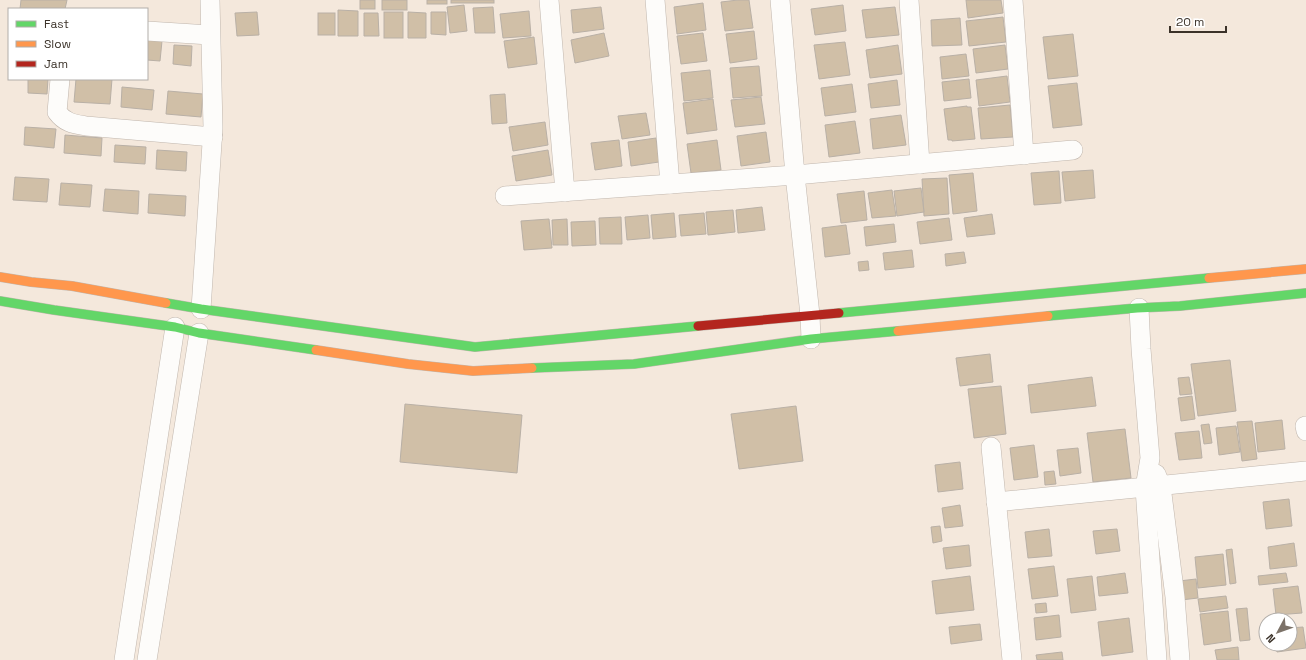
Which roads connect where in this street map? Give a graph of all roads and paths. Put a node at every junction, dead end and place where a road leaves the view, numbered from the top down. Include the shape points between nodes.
1 (210, 0) edge
2 (549, 0) edge
3 (655, 0) edge
4 (780, 0) edge
5 (909, 0) edge
6 (1013, 0) edge
7 (148, 31) edge
8 (210, 35) junction
9 (60, 80) edge
10 (212, 137) junction
11 (1073, 150) dead end
12 (1024, 154) junction
13 (920, 164) junction
14 (795, 175) junction
15 (670, 184) junction
16 (565, 192) junction
17 (505, 196) dead end
18 (1306, 269) edge
19 (0, 277) edge
20 (1306, 294) edge
21 (0, 301) edge
22 (176, 304) junction
23 (1140, 308) junction
24 (810, 316) junction
25 (200, 322) junction
26 (175, 327) junction
27 (811, 339) junction
28 (991, 447) dead end
29 (1306, 471) edge
30 (1153, 487) junction
31 (996, 502) junction
32 (1175, 597) junction
33 (1152, 598) junction
34 (124, 660) edge
35 (147, 660) edge
36 (1012, 660) edge
37 (1157, 660) edge
38 (1180, 660) edge

1 - 8 street
2 - 16 street
3 - 15 street
4 - 14 street
5 - 13 street
6 - 12 street
7 - 8 street
8 - 10 street
9 - 10 street via 57,112 69,123
10 - 25 street
11 - 12 street
12 - 13 street
13 - 14 street
14 - 15 street
14 - 24 street
15 - 16 street
16 - 17 street
18 - 24 street
19 - 22 street via 72,286
20 - 23 street
21 - 26 street
22 - 25 street
22 - 26 street
23 - 27 street
23 - 30 street
24 - 25 street via 475,347
24 - 27 street
25 - 26 street
25 - 27 street via 408,364 473,371 634,364
25 - 35 street
26 - 34 street
28 - 31 street
29 - 30 street
30 - 31 street
30 - 32 street
30 - 33 street
31 - 36 street
32 - 33 street
32 - 38 street
33 - 37 street

